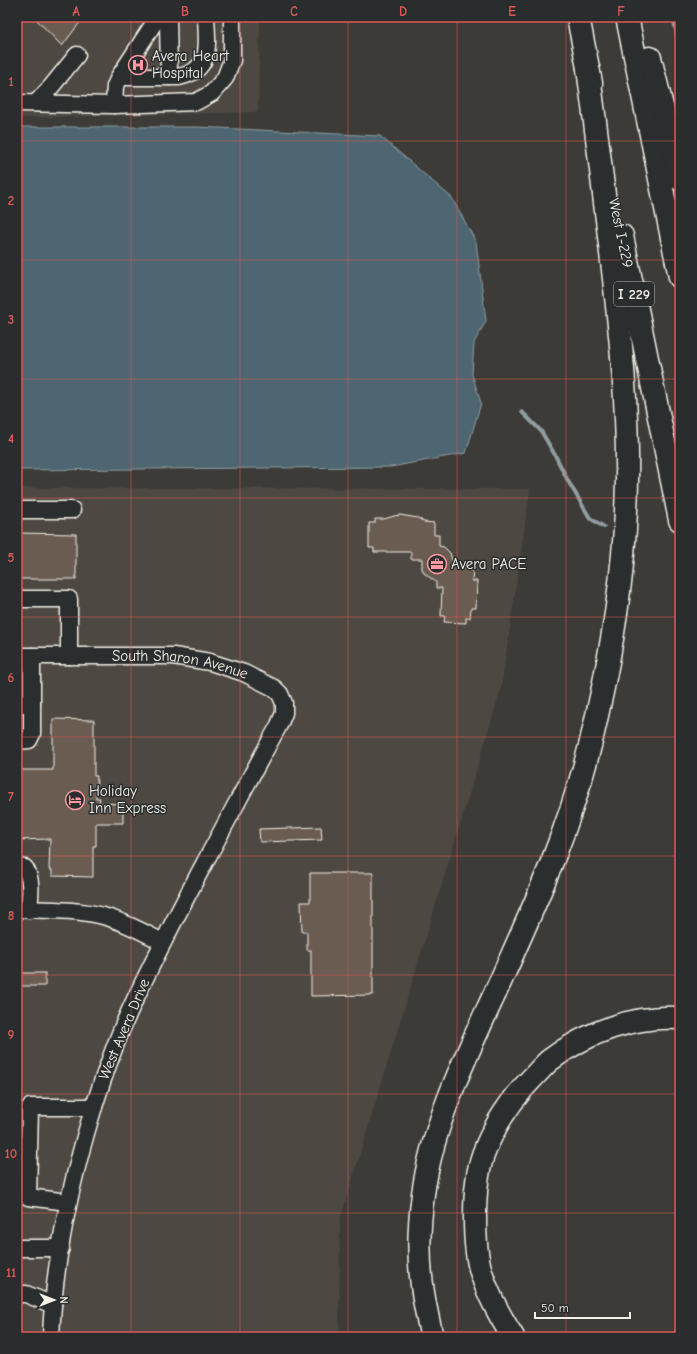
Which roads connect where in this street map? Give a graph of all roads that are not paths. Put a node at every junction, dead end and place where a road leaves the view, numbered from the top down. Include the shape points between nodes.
1 (158, 17) edge
2 (168, 17) edge
3 (206, 17) edge
4 (232, 17) edge
5 (578, 17) edge
6 (627, 17) edge
7 (637, 17) edge
8 (77, 55) dead end
9 (588, 68) junction
10 (119, 76) junction
11 (169, 76) junction
12 (17, 103) edge
13 (36, 103) junction
14 (114, 105) junction
15 (680, 179) edge
16 (680, 277) edge
17 (17, 510) edge
18 (72, 510) dead end
19 (680, 520) edge
20 (17, 599) edge
21 (24, 656) edge
22 (69, 656) junction
23 (25, 704) edge
24 (17, 741) edge
25 (267, 746) joint
26 (17, 867) edge
27 (23, 909) edge
28 (163, 942) junction
29 (680, 1018) edge
30 (94, 1107) junction
31 (68, 1202) junction
32 (17, 1248) edge
33 (61, 1248) junction
34 (17, 1294) edge
35 (53, 1304) junction
36 (52, 1337) edge
37 (432, 1337) edge
38 (513, 1337) edge

1 - 10 street
2 - 11 street
3 - 11 street via 207,51 203,61 197,70 188,75
4 - 14 street via 232,60 225,78 212,93 196,102
5 - 9 highway, West I-229 / I 229
6 - 16 highway
7 - 15 highway
8 - 13 street
9 - 19 highway, West I-229 / I 229
9 - 37 highway via 614,282 625,403 627,465 619,589 610,652 595,725 566,824 547,877 456,1079 435,1136 423,1195 420,1253 422,1288
10 - 11 street
10 - 14 street via 115,86
12 - 13 street
13 - 14 street
17 - 18 street
20 - 22 street via 69,599
21 - 22 street, South Sharon Avenue
21 - 23 street
22 - 25 street, South Sharon Avenue via 173,656 210,662 244,673 274,688 284,703 284,713
23 - 24 street via 32,734 30,740
25 - 28 street, West Avera Drive
26 - 27 street via 25,868 30,875
27 - 28 street via 105,916
28 - 30 street, West Avera Drive via 129,1011
29 - 38 highway via 665,1017 625,1023 585,1038 550,1060 521,1090 496,1125 483,1156 475,1194 475,1235 482,1275 498,1314
30 - 31 street, West Avera Drive
30 - 31 street via 30,1107 28,1197
31 - 33 street, West Avera Drive
32 - 33 street
33 - 35 street, West Avera Drive
34 - 35 street via 26,1294
35 - 36 street, West Avera Drive

